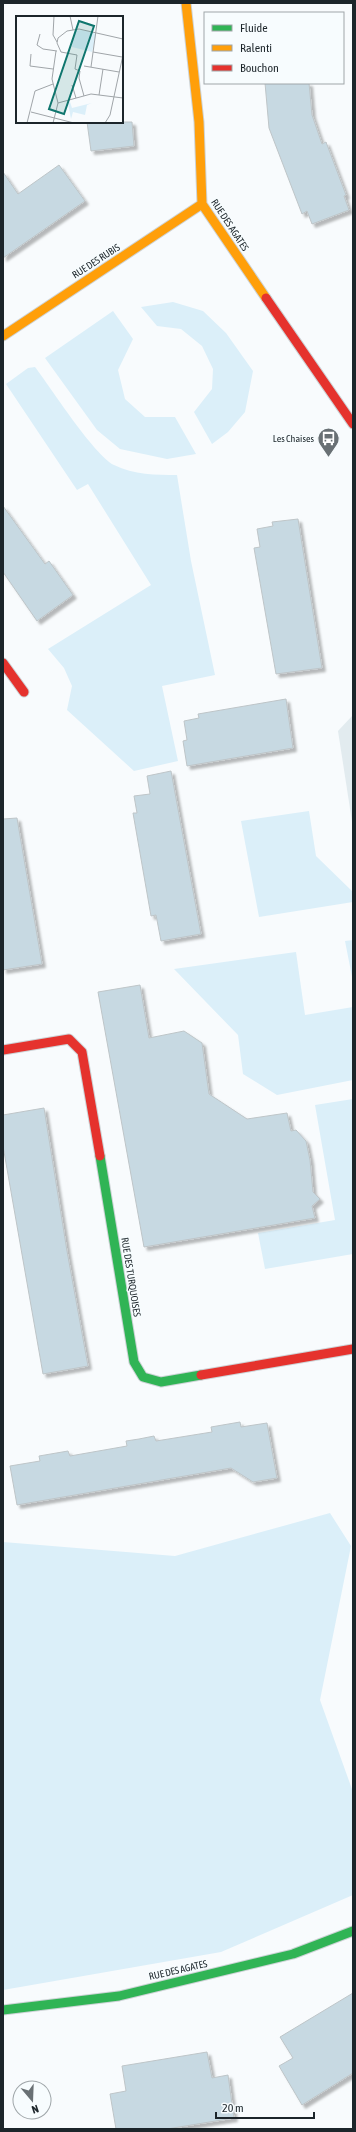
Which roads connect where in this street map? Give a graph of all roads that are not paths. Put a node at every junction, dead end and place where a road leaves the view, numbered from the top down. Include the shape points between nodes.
1 (186, 3) edge
2 (202, 204) junction
3 (3, 336) edge
4 (353, 424) edge
5 (3, 663) edge
6 (24, 692) dead end
7 (3, 1050) edge
8 (353, 1349) edge
9 (353, 1931) edge
10 (3, 2010) edge

1 - 2 street, RUE DES AGATES via 199,122
2 - 3 street, RUE DES RUBIS
2 - 4 street, RUE DES AGATES
5 - 6 street
7 - 8 street, RUE DES TURQUOISES via 69,1039 82,1052 134,1362 143,1377 161,1382
9 - 10 street, RUE DES AGATES via 293,1954 119,1996

